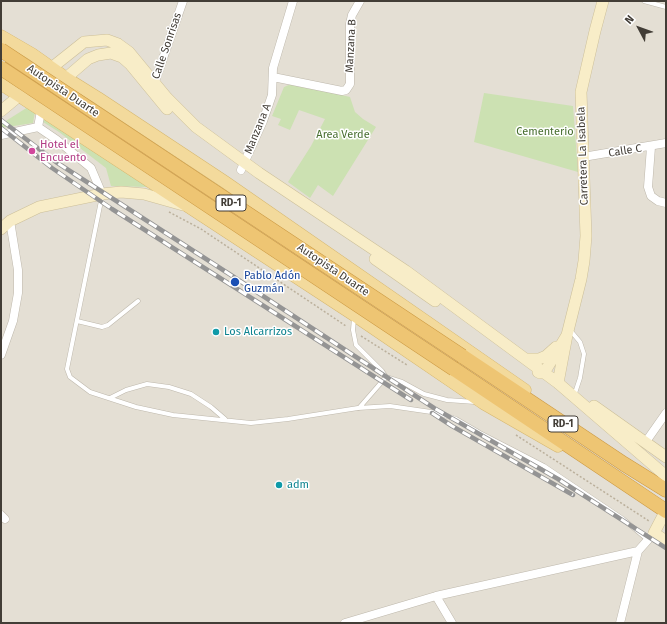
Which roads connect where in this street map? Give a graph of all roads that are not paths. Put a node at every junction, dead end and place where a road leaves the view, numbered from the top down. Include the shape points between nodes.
1 (183, 1) edge
2 (294, 1) edge
3 (360, 1) edge
4 (603, 1) edge
5 (644, 1) edge
6 (666, 7) edge
7 (1, 36) edge
8 (1, 50) edge
9 (32, 54) junction
10 (1, 68) edge
11 (52, 68) junction
12 (42, 77) junction
13 (66, 78) junction
14 (273, 78) junction
15 (1, 84) edge
16 (153, 87) junction
17 (19, 96) junction
18 (1, 111) edge
19 (41, 111) junction
20 (132, 121) junction
21 (38, 127) junction
22 (1, 135) edge
23 (666, 143) edge
24 (650, 147) junction
25 (111, 156) junction
26 (583, 157) junction
27 (242, 166) junction
28 (102, 194) junction
29 (666, 203) edge
30 (191, 208) junction
31 (10, 221) junction
32 (1, 229) edge
33 (138, 301) dead end
34 (354, 316) junction
35 (77, 321) junction
36 (568, 331) junction
37 (1, 355) edge
38 (526, 359) junction
39 (544, 373) junction
40 (386, 378) junction
41 (558, 383) junction
42 (575, 393) junction
43 (110, 398) junction
44 (483, 403) junction
45 (358, 408) junction
46 (666, 413) edge
47 (225, 420) junction
48 (645, 443) junction
49 (666, 457) edge
50 (624, 464) junction
51 (666, 476) edge
52 (666, 490) edge
53 (639, 492) junction
54 (666, 510) edge
55 (653, 533) junction
56 (666, 541) edge
57 (638, 551) junction
58 (436, 596) junction
59 (364, 620) edge
60 (344, 623) edge
61 (452, 623) edge
62 (620, 623) edge

1 - 16 street, Calle Sonrisas
2 - 14 street, Manzana A via 272,68
3 - 14 street, Manzana B via 350,24 350,84 346,90
4 - 26 main road, Carretera La Isabela via 581,92
5 - 6 lane
7 - 9 main road
8 - 50 highway, Autopista Duarte / RD-1, bridge
9 - 11 main road
9 - 12 main road
10 - 53 highway, Autopista Duarte / RD-1, bridge
11 - 12 main road
11 - 13 main road
11 - 16 main road via 84,42 107,40 129,52
12 - 17 main road
12 - 19 main road via 44,85
13 - 16 main road via 88,59 110,54 122,57
13 - 19 main road
13 - 20 main road
14 - 27 street, Manzana A via 272,95 263,121
15 - 17 main road
16 - 27 main road via 163,105 190,132
17 - 18 main road
17 - 19 main road
19 - 21 street
19 - 25 main road
20 - 25 main road via 121,122 105,145
20 - 50 main road via 225,182 505,376
21 - 22 street
21 - 28 street via 91,168
23 - 24 street, Calle C
24 - 26 street, Calle C
24 - 29 street via 648,187 652,196
25 - 30 main road
26 - 36 main road, Carretera La Isabela via 586,242 581,279
27 - 38 main road via 406,271
27 - 39 main road via 540,373
28 - 30 main road via 144,194
28 - 31 main road via 39,207
28 - 35 lane
30 - 34 main road
31 - 32 main road
31 - 37 street via 18,270 18,293 13,321
33 - 35 lane via 102,327
34 - 40 lane via 356,345
34 - 44 main road
35 - 43 lane via 68,369 70,377 90,392
36 - 38 main road via 546,356
36 - 39 main road
36 - 41 main road
36 - 42 lane via 580,342 584,354 584,364
38 - 39 main road
39 - 41 main road
40 - 44 lane via 402,382 424,394 447,400
40 - 45 lane
41 - 42 main road
41 - 51 main road
42 - 48 main road
43 - 47 lane via 173,415
43 - 47 lane via 147,384 169,387 190,394 211,407
44 - 53 main road
45 - 47 lane via 251,423
45 - 55 lane via 390,406 438,413 456,419 544,466 623,519
46 - 48 street
48 - 49 main road
50 - 52 highway, Autopista Duarte / RD-1
53 - 54 highway, RD-1
54 - 55 main road
55 - 56 main road
55 - 57 street
57 - 58 street
57 - 62 street
58 - 59 street
58 - 61 street
59 - 60 street

